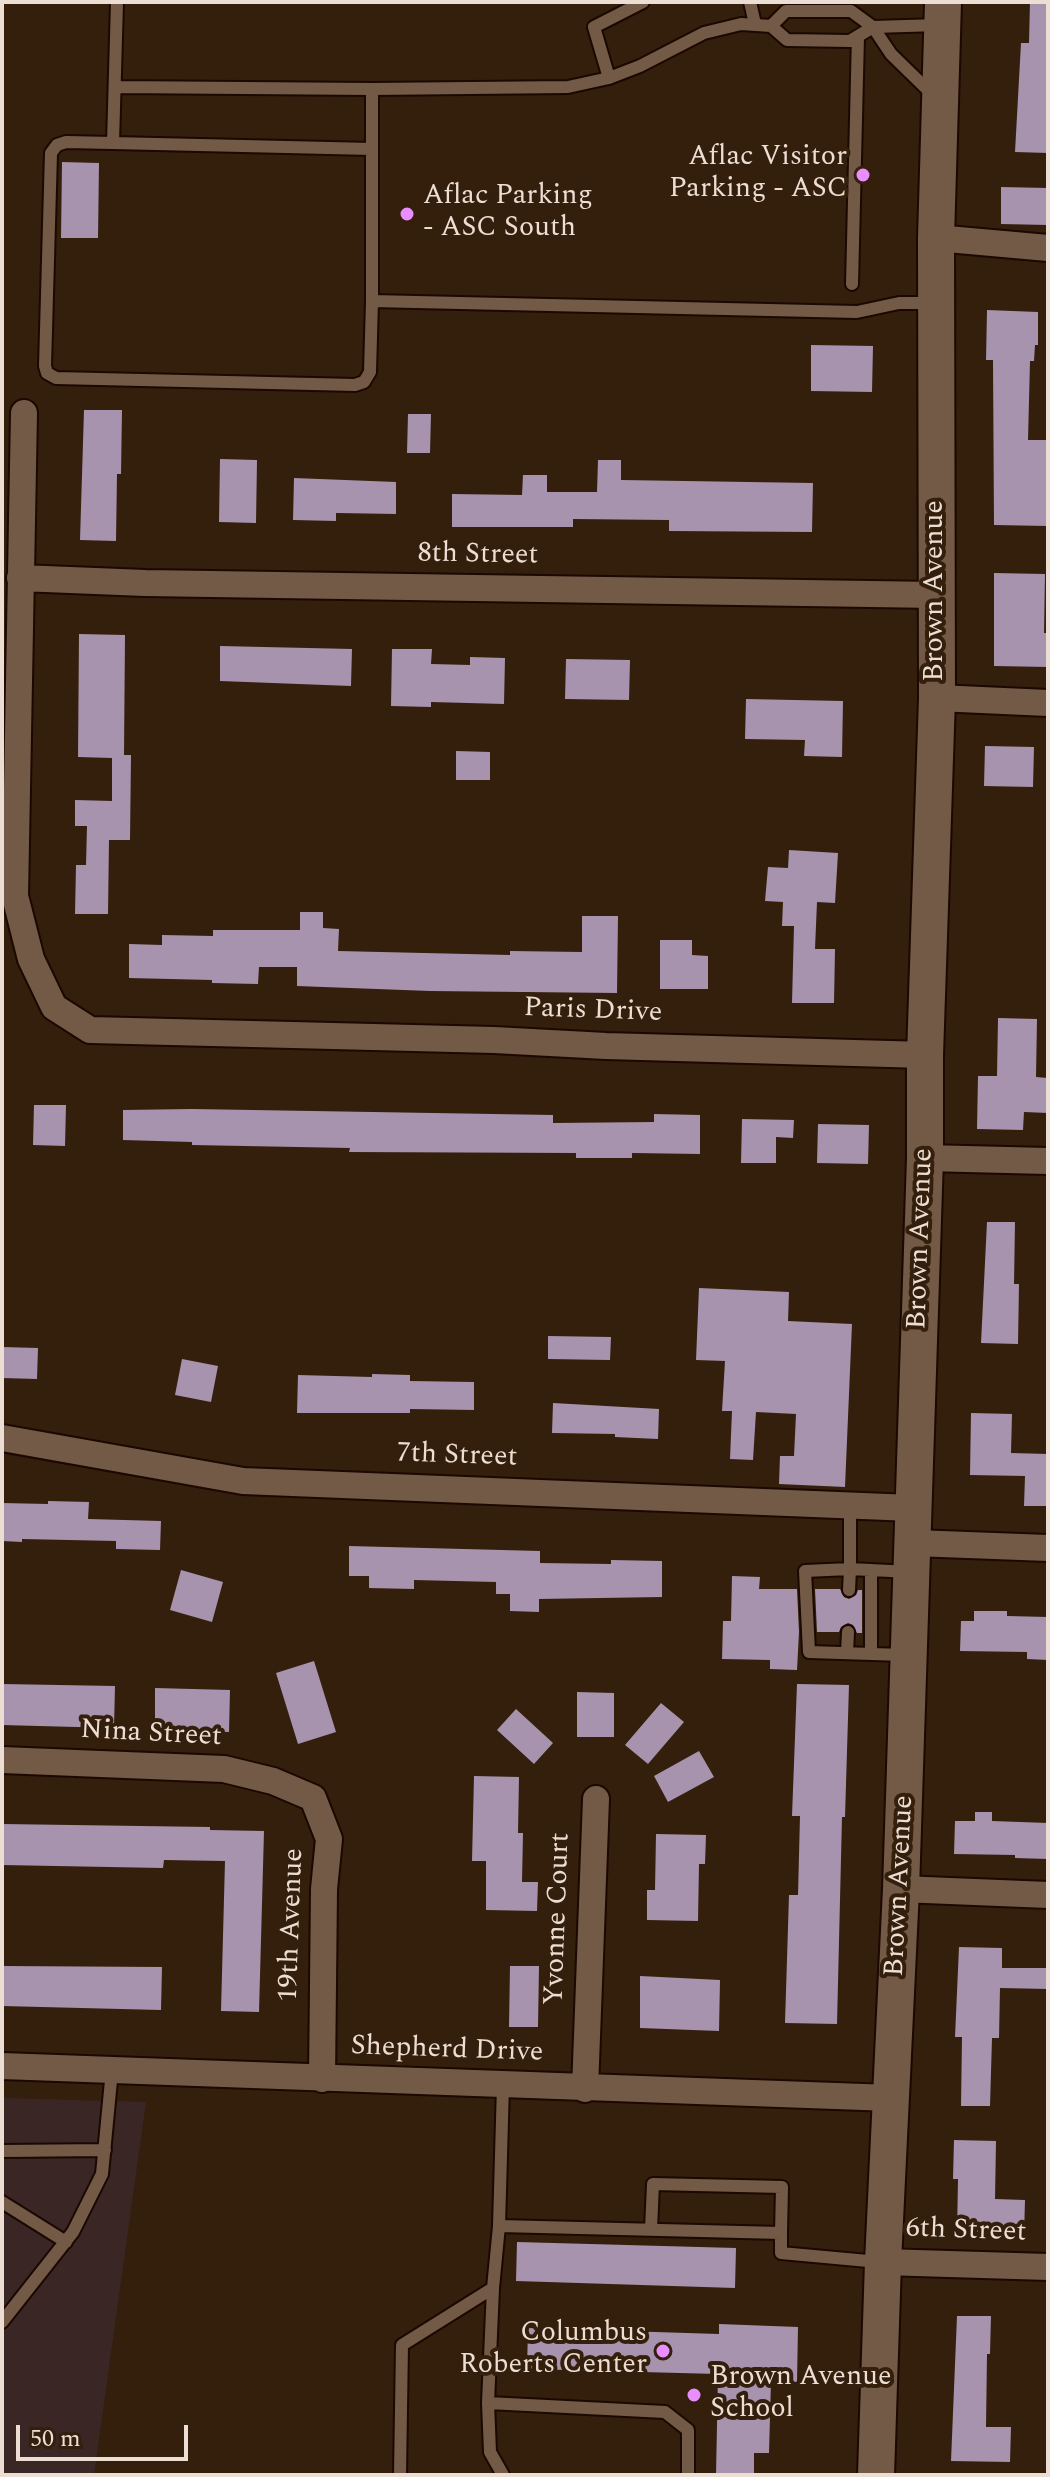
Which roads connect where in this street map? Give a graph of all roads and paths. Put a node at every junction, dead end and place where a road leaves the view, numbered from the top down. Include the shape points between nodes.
1 (117, 2) edge
2 (643, 2) edge
3 (750, 2) edge
4 (942, 14) edge
5 (755, 24) junction
6 (771, 26) junction
7 (873, 27) junction
8 (858, 36) junction
9 (609, 78) junction
10 (115, 87) junction
11 (372, 89) junction
12 (940, 102) junction
13 (113, 143) junction
14 (372, 149) junction
15 (936, 238) junction
16 (1048, 248) edge
17 (852, 284) dead end
18 (372, 301) junction
19 (936, 303) junction
20 (24, 413) dead end
21 (20, 578) junction
22 (936, 595) junction
23 (937, 698) junction
24 (1048, 703) edge
25 (925, 1055) junction
26 (925, 1158) junction
27 (1048, 1161) edge
28 (2, 1438) edge
29 (850, 1505) junction
30 (913, 1541) junction
31 (1048, 1548) edge
32 (850, 1569) junction
33 (871, 1570) junction
34 (849, 1590) dead end
35 (848, 1632) dead end
36 (847, 1653) junction
37 (871, 1653) junction
38 (910, 1655) junction
39 (2, 1760) edge
40 (294, 1790) joint
41 (596, 1799) dead end
42 (901, 1889) junction
43 (1048, 1895) edge
44 (2, 2066) edge
45 (112, 2070) junction
46 (322, 2079) junction
47 (503, 2085) junction
48 (585, 2089) junction
49 (891, 2098) junction
50 (105, 2150) junction
51 (2, 2151) edge
52 (2, 2202) edge
53 (499, 2226) junction
54 (651, 2229) junction
55 (781, 2233) junction
56 (66, 2242) junction
57 (883, 2262) junction
58 (1048, 2267) edge
59 (493, 2288) junction
60 (2, 2322) edge
61 (488, 2403) junction
62 (400, 2475) edge
63 (503, 2475) edge
64 (688, 2475) edge
65 (876, 2475) edge

1 - 10 lane
2 - 9 lane via 594,27
3 - 5 lane
4 - 7 lane
4 - 12 street, Brown Avenue
5 - 6 lane
5 - 9 lane via 704,33
6 - 7 lane via 786,11 851,11
6 - 8 lane via 787,40 850,41
7 - 8 lane
7 - 12 lane via 891,54
8 - 17 lane
9 - 11 lane via 568,87
10 - 11 lane
10 - 13 lane
11 - 14 lane
12 - 15 street, Brown Avenue
13 - 14 lane
13 - 18 lane via 66,142 51,153 47,373 56,378 355,385 370,372
14 - 18 lane
15 - 16 street
15 - 19 street, Brown Avenue
18 - 19 lane via 857,312 899,303
19 - 22 street, Brown Avenue
20 - 21 street, Paris Drive
21 - 22 street, 8th Street
21 - 25 street, Paris Drive via 15,896 31,959 54,1007 90,1030
22 - 23 street, Brown Avenue
23 - 24 street
23 - 25 street, Brown Avenue
25 - 26 street, Brown Avenue
26 - 27 street
26 - 30 street, Brown Avenue
28 - 29 street, 7th Street via 243,1481
29 - 30 street, 7th Street
29 - 32 lane
30 - 31 street, 7th Street
30 - 33 lane
30 - 38 street, Brown Avenue
32 - 33 lane
32 - 34 lane
32 - 36 lane via 805,1571 809,1652
33 - 37 lane
35 - 36 lane
36 - 37 lane
37 - 38 lane
38 - 42 street, Brown Avenue
39 - 40 street, Nina Street via 224,1769
40 - 46 street, 19th Avenue via 313,1798 329,1839
41 - 48 street, Yvonne Court
42 - 43 street
42 - 49 street, Brown Avenue
44 - 45 street, Shepherd Drive
45 - 46 street, Shepherd Drive
45 - 50 lane
46 - 47 street, Shepherd Drive
47 - 48 street, Shepherd Drive
47 - 53 lane
48 - 49 street, Shepherd Drive
49 - 57 street, Brown Avenue
50 - 51 lane
50 - 56 lane via 102,2174
52 - 56 lane
53 - 54 lane
53 - 59 lane
54 - 55 lane
54 - 55 lane via 653,2184 782,2187
55 - 57 lane via 781,2253
56 - 60 lane
57 - 58 street, 6th Street
57 - 65 street, Brown Avenue
59 - 61 lane
59 - 62 lane via 402,2345
61 - 63 lane via 490,2452
61 - 64 lane via 665,2412 688,2430

